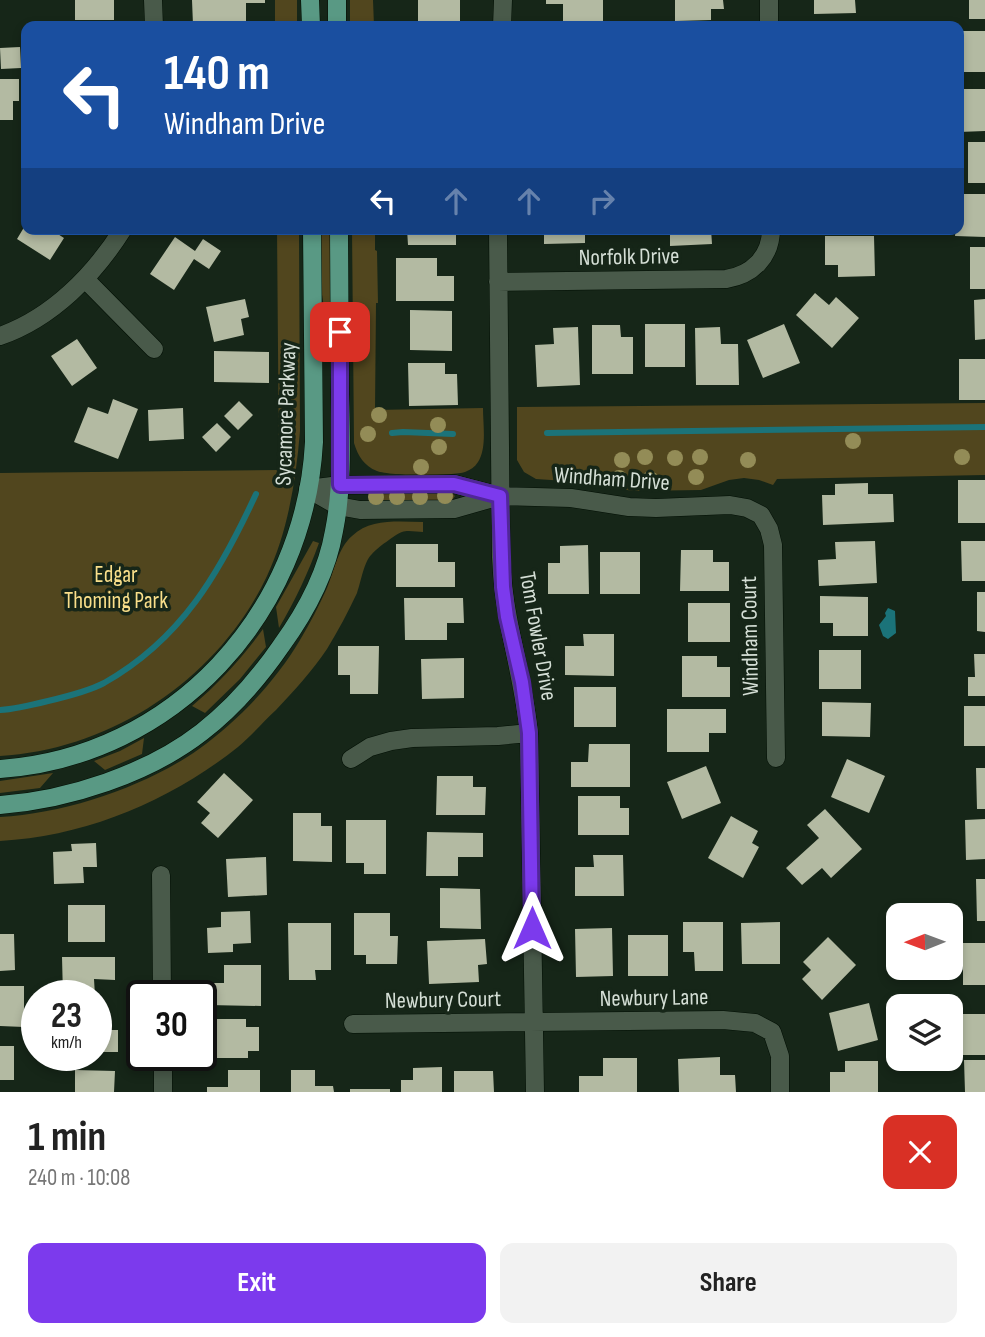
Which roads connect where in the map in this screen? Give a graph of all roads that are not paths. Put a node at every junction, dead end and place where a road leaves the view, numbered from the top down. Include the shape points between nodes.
1 (153, 0) edge
2 (310, 0) edge
3 (337, 0) edge
4 (503, 0) edge
5 (769, 0) edge
6 (154, 21) edge
7 (311, 21) edge
8 (337, 21) edge
9 (502, 21) edge
10 (769, 21) edge
11 (119, 235) edge
12 (312, 235) edge
13 (339, 235) edge
14 (498, 235) edge
15 (770, 235) edge
16 (85, 279) junction
17 (498, 282) junction
18 (0, 336) edge
19 (154, 349) dead end
20 (340, 485) junction
21 (308, 489) junction
22 (500, 496) junction
23 (338, 506) junction
24 (761, 515) joint
25 (529, 733) junction
26 (776, 758) dead end
27 (351, 759) dead end
28 (0, 769) edge
29 (0, 805) edge
30 (161, 875) dead end
31 (162, 980) edge
32 (534, 1023) junction
33 (353, 1024) dead end
34 (163, 1071) edge
35 (163, 1092) edge
36 (535, 1092) edge
37 (780, 1092) edge

1 - 6 street
2 - 7 main road
3 - 8 main road
4 - 9 street
5 - 10 street
11 - 16 street
12 - 21 main road, Sycamore Parkway via 314,442
13 - 20 main road
14 - 17 street, Tom Fowler Drive
15 - 17 street, Norfolk Drive via 757,265 737,278
16 - 18 street via 51,308
16 - 19 street
17 - 22 street, Tom Fowler Drive
20 - 21 street, Windham Drive
20 - 22 street, Windham Drive via 454,484
20 - 23 main road
21 - 23 street, Windham Drive
21 - 28 main road, Sycamore Parkway via 282,571 265,604 219,667 160,716 130,733 60,759
22 - 23 street, Windham Drive via 454,509
22 - 24 street, Windham Drive via 571,498 629,507 730,505
22 - 25 street, Tom Fowler Drive via 503,587
23 - 29 main road via 323,569 293,630 258,677 202,732 170,753 103,783 45,799
24 - 26 street, Windham Court via 773,545
25 - 27 street via 390,741
25 - 32 street, Tom Fowler Drive
30 - 31 street
32 - 33 street, Newbury Court
32 - 36 street, Tom Fowler Drive
32 - 37 street, Newbury Lane via 755,1023 772,1032 780,1056
34 - 35 street

